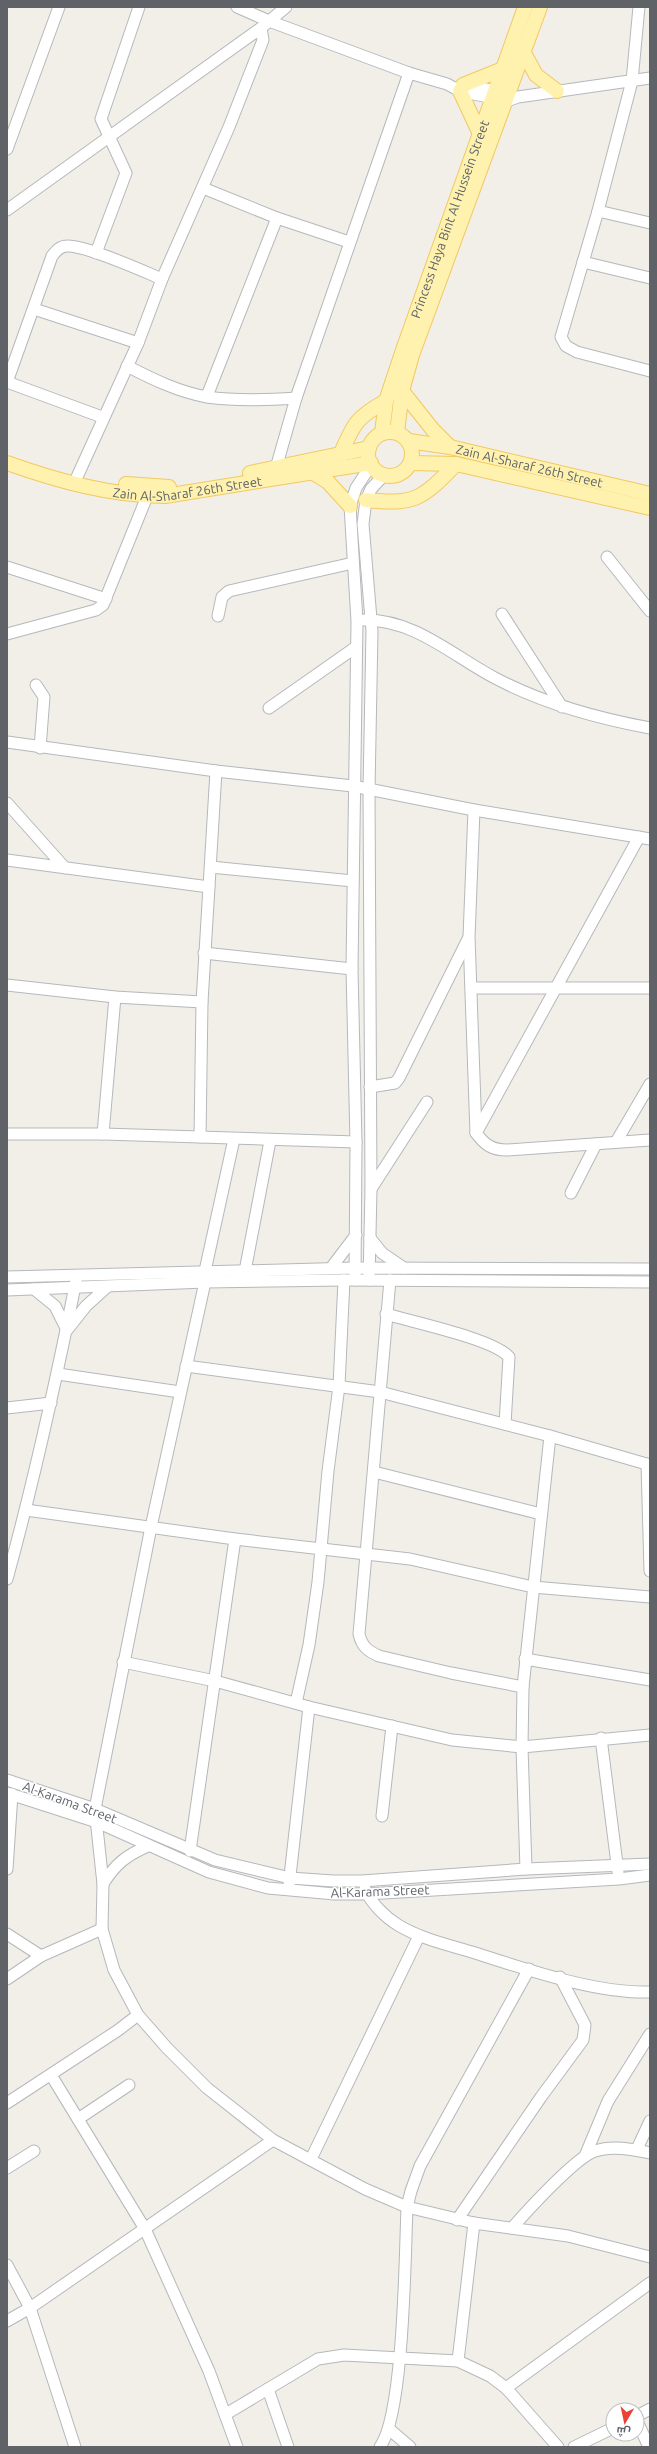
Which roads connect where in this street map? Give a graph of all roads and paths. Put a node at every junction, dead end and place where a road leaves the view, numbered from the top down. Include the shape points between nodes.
1 (59, 7) edge
2 (139, 7) edge
3 (237, 7) edge
4 (286, 7) edge
5 (525, 7) edge
6 (540, 7) edge
7 (639, 7) edge
8 (265, 25) junction
9 (524, 53) junction
10 (503, 69) junction
11 (409, 73) junction
12 (650, 78) edge
13 (632, 81) junction
14 (462, 88) junction
15 (557, 91) junction
16 (505, 96) junction
17 (110, 136) junction
18 (481, 136) junction
19 (7, 148) edge
20 (203, 188) junction
21 (7, 210) edge
22 (598, 211) junction
23 (277, 218) junction
24 (650, 223) edge
25 (349, 242) junction
26 (96, 253) junction
27 (583, 262) junction
28 (650, 278) edge
29 (162, 279) junction
30 (34, 309) junction
31 (138, 343) junction
32 (11, 361) edge
33 (127, 366) junction
34 (650, 371) edge
35 (7, 382) edge
36 (402, 391) junction
37 (207, 396) junction
38 (296, 398) junction
39 (386, 401) junction
40 (102, 417) junction
41 (397, 432) junction
42 (382, 433) junction
43 (409, 441) junction
44 (450, 447) junction
45 (369, 448) junction
46 (341, 453) junction
47 (7, 455) edge
48 (7, 463) edge
49 (410, 463) junction
50 (371, 464) junction
51 (456, 464) junction
52 (276, 468) junction
53 (312, 472) junction
54 (384, 475) junction
55 (77, 477) junction
56 (149, 491) junction
57 (650, 494) edge
58 (366, 500) junction
59 (350, 506) junction
60 (650, 508) edge
61 (607, 557) dead end
62 (353, 563) junction
63 (7, 567) edge
64 (106, 599) junction
65 (650, 611) edge
66 (502, 614) dead end
67 (218, 616) dead end
68 (357, 620) junction
69 (372, 620) junction
70 (7, 634) edge
71 (356, 647) junction
72 (36, 685) dead end
73 (270, 708) dead end
74 (562, 708) junction
75 (650, 728) edge
76 (7, 742) edge
77 (40, 748) junction
78 (216, 770) junction
79 (353, 786) junction
80 (369, 790) junction
81 (7, 803) edge
82 (474, 810) junction
83 (645, 838) edge
84 (7, 860) edge
85 (211, 867) junction
86 (65, 868) junction
87 (353, 881) junction
88 (209, 887) junction
89 (469, 937) junction
90 (204, 953) junction
91 (352, 969) junction
92 (7, 985) edge
93 (472, 988) junction
94 (555, 988) junction
95 (650, 988) edge
96 (115, 997) junction
97 (202, 1002) junction
98 (650, 1084) edge
99 (370, 1087) junction
100 (427, 1102) dead end
101 (476, 1133) junction
102 (7, 1134) edge
103 (103, 1134) junction
104 (200, 1137) junction
105 (234, 1139) junction
106 (270, 1140) junction
107 (650, 1140) edge
108 (356, 1142) junction
109 (616, 1142) junction
110 (596, 1144) junction
111 (371, 1189) junction
112 (571, 1193) dead end
113 (356, 1234) junction
114 (370, 1238) junction
115 (331, 1268) junction
116 (356, 1268) junction
117 (370, 1268) junction
118 (405, 1269) junction
119 (650, 1269) edge
120 (245, 1271) junction
121 (78, 1274) junction
122 (7, 1277) edge
123 (205, 1277) junction
124 (349, 1280) junction
125 (369, 1280) junction
126 (390, 1280) junction
127 (650, 1282) edge
128 (107, 1287) junction
129 (75, 1288) junction
130 (34, 1289) junction
131 (7, 1290) edge
132 (386, 1314) junction
133 (67, 1330) junction
134 (186, 1366) junction
135 (58, 1374) junction
136 (339, 1386) junction
137 (180, 1392) junction
138 (380, 1392) junction
139 (51, 1403) junction
140 (7, 1408) edge
141 (505, 1424) junction
142 (550, 1436) junction
143 (649, 1464) edge
144 (374, 1472) junction
145 (26, 1510) junction
146 (541, 1514) junction
147 (151, 1527) junction
148 (235, 1539) junction
149 (321, 1548) junction
150 (367, 1553) junction
151 (650, 1571) edge
152 (7, 1579) edge
153 (533, 1587) junction
154 (650, 1597) edge
155 (525, 1659) junction
156 (123, 1662) junction
157 (650, 1680) edge
158 (215, 1681) junction
159 (523, 1687) junction
160 (296, 1703) junction
161 (309, 1707) junction
162 (392, 1726) junction
163 (650, 1735) edge
164 (601, 1738) junction
165 (522, 1747) junction
166 (7, 1780) edge
167 (10, 1794) edge
168 (95, 1809) junction
169 (382, 1816) dead end
170 (96, 1822) junction
171 (148, 1846) junction
172 (190, 1851) junction
173 (214, 1860) junction
174 (650, 1864) edge
175 (617, 1866) junction
176 (7, 1869) edge
177 (526, 1869) junction
178 (209, 1872) junction
179 (650, 1875) edge
180 (290, 1878) junction
181 (619, 1879) junction
182 (362, 1881) junction
183 (103, 1884) junction
184 (288, 1890) junction
185 (367, 1894) junction
186 (102, 1929) junction
187 (7, 1934) edge
188 (419, 1936) junction
189 (41, 1956) junction
190 (529, 1969) junction
191 (560, 1977) junction
192 (7, 1979) edge
193 (650, 1992) edge
194 (138, 2015) junction
195 (650, 2034) edge
196 (51, 2075) junction
197 (129, 2085) dead end
198 (7, 2102) edge
199 (78, 2119) junction
200 (650, 2121) edge
201 (273, 2140) junction
202 (637, 2150) junction
203 (34, 2151) dead end
204 (650, 2153) edge
205 (585, 2156) junction
206 (311, 2159) junction
207 (7, 2168) edge
208 (407, 2207) junction
209 (457, 2220) junction
210 (474, 2223) junction
211 (512, 2228) junction
212 (145, 2229) junction
213 (650, 2258) edge
214 (7, 2265) edge
215 (650, 2283) edge
216 (30, 2308) junction
217 (7, 2321) edge
218 (399, 2359) junction
219 (458, 2361) junction
220 (506, 2388) junction
221 (268, 2389) junction
222 (226, 2414) junction
223 (390, 2430) junction
224 (605, 2432) edge
225 (74, 2447) edge
226 (237, 2447) edge
227 (288, 2447) edge
228 (380, 2447) edge
229 (410, 2447) edge
230 (558, 2447) edge
231 (574, 2447) edge

1 - 19 street
2 - 17 street via 101,119
3 - 8 street
4 - 8 street
5 - 10 main road, Princess Haya Bint Al Hussein Street
6 - 9 main road, Princess Haya Bint Al Hussein Street
7 - 13 street
8 - 11 street
8 - 17 street
8 - 20 street via 264,40
9 - 15 main road via 536,75
9 - 16 main road, Princess Haya Bint Al Hussein Street
10 - 14 main road
10 - 16 main road, Princess Haya Bint Al Hussein Street
11 - 14 street
11 - 25 street
12 - 13 street
13 - 15 street
13 - 22 street
14 - 16 street
14 - 18 main road
15 - 16 street
16 - 18 main road, Princess Haya Bint Al Hussein Street
16 - 36 main road, Princess Haya Bint Al Hussein Street via 422,326
17 - 21 street
17 - 26 street via 126,173
18 - 39 main road, Princess Haya Bint Al Hussein Street
20 - 23 street
20 - 29 street
22 - 24 street
22 - 27 street
23 - 25 street
23 - 37 street
25 - 38 street
26 - 29 street
26 - 30 street via 68,245 59,248 52,256
27 - 28 street
27 - 34 street via 563,327 561,337 564,343 577,352
29 - 31 street
30 - 31 street
30 - 32 street
31 - 33 street
32 - 35 street
33 - 37 street via 176,388
33 - 40 street
35 - 40 street
36 - 41 main road, Princess Haya Bint Al Hussein Street
36 - 44 main road
37 - 38 street via 237,399
38 - 52 street
39 - 42 main road, Princess Haya Bint Al Hussein Street
39 - 46 main road via 354,424
40 - 55 street
41 - 42 main road
41 - 43 main road
42 - 45 main road
43 - 44 main road, Zain Al-Sharaf 26th Street
43 - 49 main road via 412,448
44 - 57 main road, Zain Al-Sharaf 26th Street
45 - 46 main road, Zain Al-Sharaf 26th Street
45 - 50 main road
46 - 52 main road, Zain Al-Sharaf 26th Street
47 - 55 main road, Zain Al-Sharaf 26th Street
48 - 56 main road, Zain Al-Sharaf 26th Street via 60,481
49 - 51 main road, Zain Al-Sharaf 26th Street
49 - 54 main road via 402,473
50 - 53 main road, Zain Al-Sharaf 26th Street
50 - 54 main road
50 - 59 street via 356,488
51 - 58 main road via 426,493 410,501 397,503
51 - 60 main road, Zain Al-Sharaf 26th Street
52 - 56 main road, Zain Al-Sharaf 26th Street
53 - 56 main road, Zain Al-Sharaf 26th Street via 183,494
53 - 59 main road via 328,482
54 - 58 street via 371,489
55 - 56 main road, Zain Al-Sharaf 26th Street
56 - 64 street
58 - 69 street via 363,524
59 - 62 street
61 - 65 street
62 - 67 street via 229,591 222,597
62 - 68 street
63 - 64 street
64 - 70 street via 96,610
66 - 74 street
68 - 69 street
68 - 71 street
69 - 74 street via 410,628 495,678
69 - 80 street
71 - 73 street
71 - 79 street
72 - 77 street via 44,697
74 - 75 street via 604,720
76 - 77 street
77 - 78 street
78 - 79 street
78 - 85 street
79 - 80 street
79 - 87 street
80 - 82 street
80 - 99 street
81 - 86 street
82 - 83 street
82 - 89 street
83 - 94 street
84 - 86 street
85 - 87 street
85 - 88 street
86 - 88 street
87 - 91 street
88 - 90 street
89 - 93 street
89 - 99 street via 400,1078 395,1083
90 - 91 street
90 - 97 street
91 - 108 street
92 - 96 street
93 - 94 street
93 - 101 street
94 - 95 street
94 - 101 street
96 - 97 street
96 - 103 street
97 - 104 street
98 - 109 street
99 - 111 street
100 - 111 street
101 - 110 street via 486,1145 496,1150
102 - 103 street
103 - 104 street
104 - 105 street
105 - 106 street
105 - 123 street
106 - 108 street
106 - 120 street
107 - 109 street
108 - 113 street
109 - 110 street
110 - 112 street
111 - 114 street
113 - 115 street
113 - 116 street
114 - 117 street
114 - 118 street via 382,1253
115 - 116 street
115 - 120 street
116 - 117 street
116 - 124 street
117 - 118 street
117 - 125 street
118 - 119 street
120 - 123 street
121 - 122 street
121 - 123 street
121 - 129 street
123 - 124 street
123 - 128 street
123 - 134 street
124 - 125 street
124 - 136 street
125 - 126 street
126 - 127 street
126 - 132 street
128 - 129 street
128 - 133 street via 86,1306
129 - 130 street
129 - 133 street
130 - 131 street
130 - 133 street via 55,1306
132 - 138 street
132 - 141 street via 488,1344 506,1354 509,1357
133 - 135 street
134 - 136 street
134 - 137 street
135 - 137 street
135 - 139 street
136 - 138 street
136 - 149 street
137 - 147 street
138 - 141 street
138 - 144 street
139 - 140 street
139 - 145 street
141 - 142 street
142 - 143 street
142 - 146 street
143 - 151 street
144 - 146 street
144 - 150 street
145 - 147 street
145 - 152 street
146 - 153 street
147 - 148 street
147 - 156 street
148 - 149 street
148 - 158 street
149 - 150 street
149 - 160 street via 310,1638
150 - 153 street via 442,1565
150 - 159 street via 359,1634 365,1648 379,1656
153 - 154 street
153 - 155 street
155 - 157 street
155 - 159 street
156 - 158 street
156 - 168 street
158 - 160 street
158 - 172 street
159 - 165 street
160 - 161 street
161 - 162 street
161 - 180 street
162 - 165 street via 452,1740
162 - 169 street
163 - 164 street
164 - 165 street
164 - 175 street
165 - 177 street
166 - 168 street, Al-Karama Street
167 - 170 street, Al-Karama Street
167 - 176 street
168 - 170 street
168 - 172 street, Al-Karama Street
170 - 171 street, Al-Karama Street
170 - 183 street
171 - 178 street, Al-Karama Street
171 - 183 street via 124,1858 110,1872
172 - 173 street, Al-Karama Street
173 - 178 street
173 - 180 street, Al-Karama Street
174 - 175 street, Al-Karama Street
175 - 177 street, Al-Karama Street
175 - 181 street
177 - 182 street, Al-Karama Street
178 - 184 street, Al-Karama Street via 234,1881
179 - 181 street, Al-Karama Street
180 - 182 street, Al-Karama Street
180 - 184 street
181 - 185 street, Al-Karama Street
182 - 185 street
183 - 186 street
184 - 185 street, Al-Karama Street
185 - 188 street via 388,1917
186 - 189 street
186 - 194 street via 114,1970
187 - 189 street
188 - 190 street
188 - 206 street
189 - 192 street
190 - 191 street
190 - 208 street via 420,2166
191 - 193 street via 595,1986
191 - 209 street via 585,2025 583,2040
194 - 196 street
194 - 201 street via 208,2088
195 - 205 street via 608,2101
196 - 198 street
196 - 199 street
197 - 199 street
199 - 212 street
200 - 202 street
201 - 206 street
201 - 212 street
202 - 204 street
202 - 205 street via 595,2151
203 - 207 street
205 - 211 street
206 - 208 street via 364,2189
208 - 209 street
208 - 218 street
209 - 210 street
210 - 211 street
210 - 219 street
211 - 213 street via 568,2236
212 - 216 street
212 - 222 street
214 - 216 street
215 - 220 street
216 - 217 street
216 - 225 street
218 - 219 street
218 - 221 street via 344,2355 323,2357 308,2363
218 - 223 street
219 - 220 street via 490,2376
220 - 230 street
221 - 222 street
221 - 227 street
222 - 226 street
223 - 228 street
223 - 229 street
224 - 231 street

